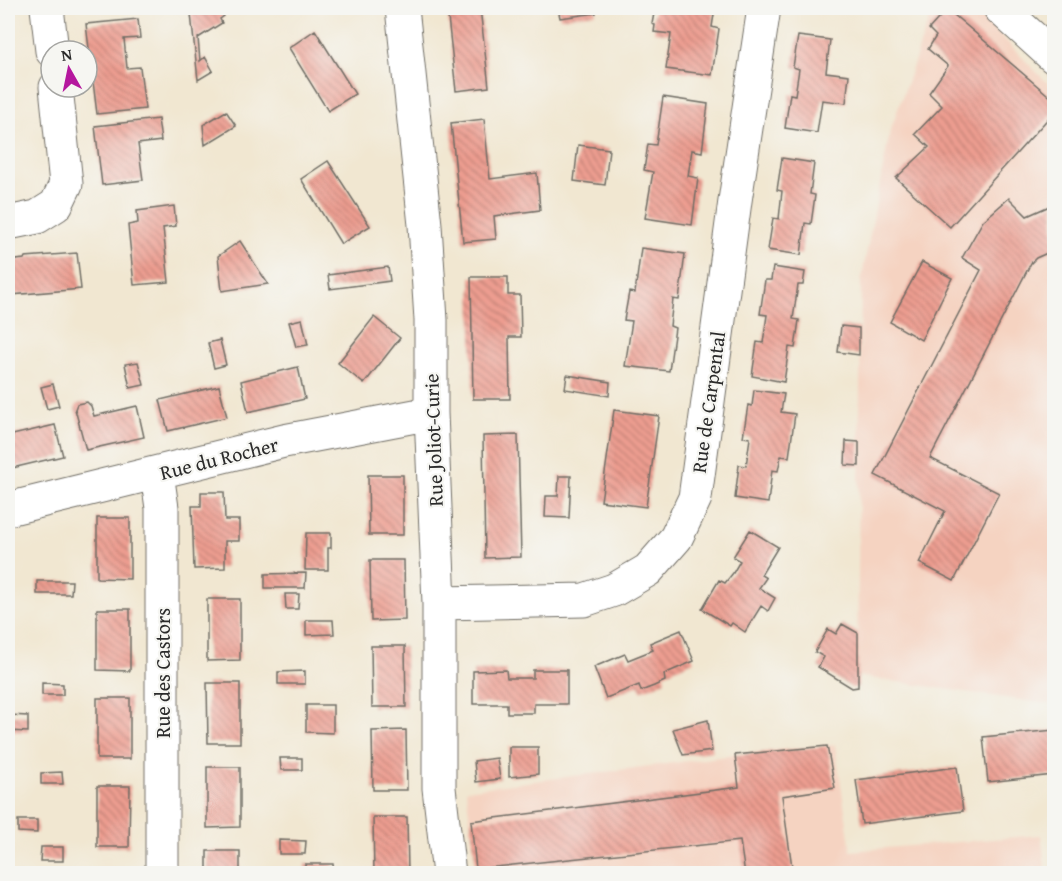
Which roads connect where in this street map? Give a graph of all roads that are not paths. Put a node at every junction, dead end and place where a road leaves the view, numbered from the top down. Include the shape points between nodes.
1 (48, 8) edge
2 (402, 8) edge
3 (764, 8) edge
4 (1000, 8) edge
5 (1020, 8) edge
6 (1054, 35) edge
7 (51, 39) edge
8 (1054, 57) edge
9 (57, 99) edge
10 (8, 223) edge
11 (431, 413) junction
12 (157, 473) junction
13 (8, 509) edge
14 (439, 603) junction
15 (162, 873) edge
16 (449, 873) edge

1 - 7 street
2 - 11 street, Rue Joliot-Curie via 425,225
3 - 14 street, Rue de Carpental via 695,498 676,538 648,570 614,590 584,600
4 - 8 street
5 - 6 street
9 - 10 street via 66,184 56,205 37,217
11 - 12 street, Rue du Rocher via 284,441
11 - 14 street, Rue Joliot-Curie
12 - 13 street, Rue du Rocher
12 - 15 street, Rue des Castors via 162,508
14 - 16 street, Rue Joliot-Curie via 439,788

